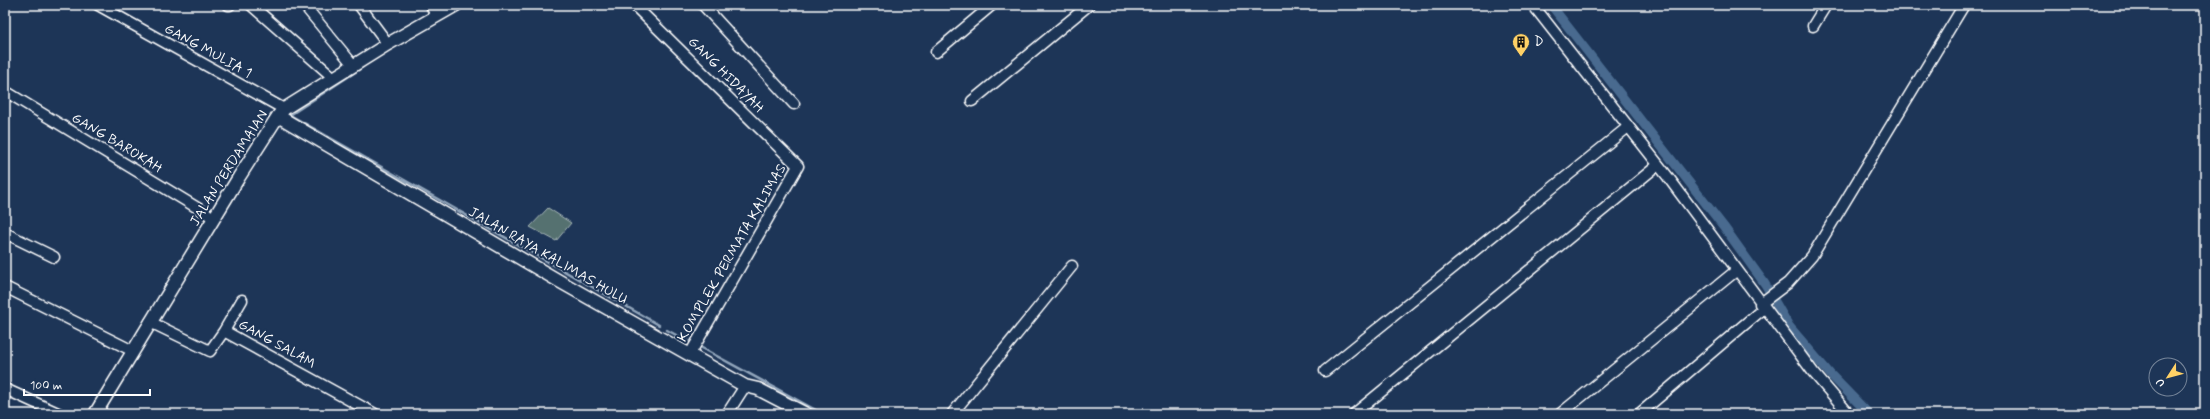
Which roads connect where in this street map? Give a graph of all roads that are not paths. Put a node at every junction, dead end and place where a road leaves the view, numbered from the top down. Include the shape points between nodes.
1 (98, 5) edge
2 (251, 5) edge
3 (304, 5) edge
4 (359, 5) edge
5 (456, 5) edge
6 (634, 5) edge
7 (703, 5) edge
8 (992, 5) edge
9 (1089, 5) edge
10 (1533, 5) edge
11 (1826, 5) edge
12 (1964, 5) edge
13 (434, 10) edge
14 (1813, 26) dead end
15 (388, 44) junction
16 (936, 52) dead end
17 (354, 66) junction
18 (334, 78) junction
19 (5, 91) edge
20 (972, 101) dead end
21 (794, 104) dead end
22 (281, 113) junction
23 (1628, 127) junction
24 (1658, 165) junction
25 (798, 166) joint
26 (214, 218) junction
27 (5, 233) edge
28 (54, 256) dead end
29 (1072, 266) dead end
30 (1737, 270) junction
31 (5, 287) edge
32 (242, 300) dead end
33 (1763, 304) junction
34 (150, 322) junction
35 (224, 331) junction
36 (133, 351) junction
37 (690, 354) junction
38 (1325, 371) dead end
39 (745, 386) junction
40 (5, 388) edge
41 (790, 410) edge
42 (60, 414) edge
43 (95, 414) edge
44 (375, 414) edge
45 (727, 414) edge
46 (805, 414) edge
47 (952, 414) edge
48 (1354, 414) edge
49 (1560, 414) edge
50 (1639, 414) edge
51 (1849, 414) edge

1 - 22 street, GANG MULIA 1
2 - 18 street
3 - 17 street
4 - 15 street
5 - 13 street, JALAN PERDAMAIAN
6 - 25 street, GANG HIDAYAH
7 - 21 street
8 - 16 street
9 - 20 street
10 - 23 street
11 - 14 street
12 - 33 street via 1812,256 1788,283
13 - 15 street, JALAN PERDAMAIAN
15 - 17 street, JALAN PERDAMAIAN
17 - 18 street, JALAN PERDAMAIAN
18 - 22 street, JALAN PERDAMAIAN
19 - 26 street, GANG BAROKAH
22 - 26 street, JALAN PERDAMAIAN
22 - 37 street, JALAN RAYA KALIMAS HULU via 559,281
23 - 24 street
23 - 38 street
24 - 30 street
24 - 48 street
25 - 37 street, KOMPLEK PERMATA KALIMAS
26 - 34 street, JALAN PERDAMAIAN
27 - 28 street
29 - 47 street
30 - 33 street
30 - 49 street
31 - 36 street
32 - 35 street
33 - 50 street
33 - 51 street via 1813,372
34 - 35 street, GANG SALAM via 210,351
34 - 36 street, JALAN PERDAMAIAN
35 - 44 street, GANG SALAM
36 - 43 street, JALAN PERDAMAIAN
37 - 39 street, JALAN RAYA KALIMAS HULU
39 - 41 street, JALAN RAYA KALIMAS HULU via 758,389
39 - 45 street
40 - 42 street
41 - 46 street, JALAN RAYA KALIMAS HULU

